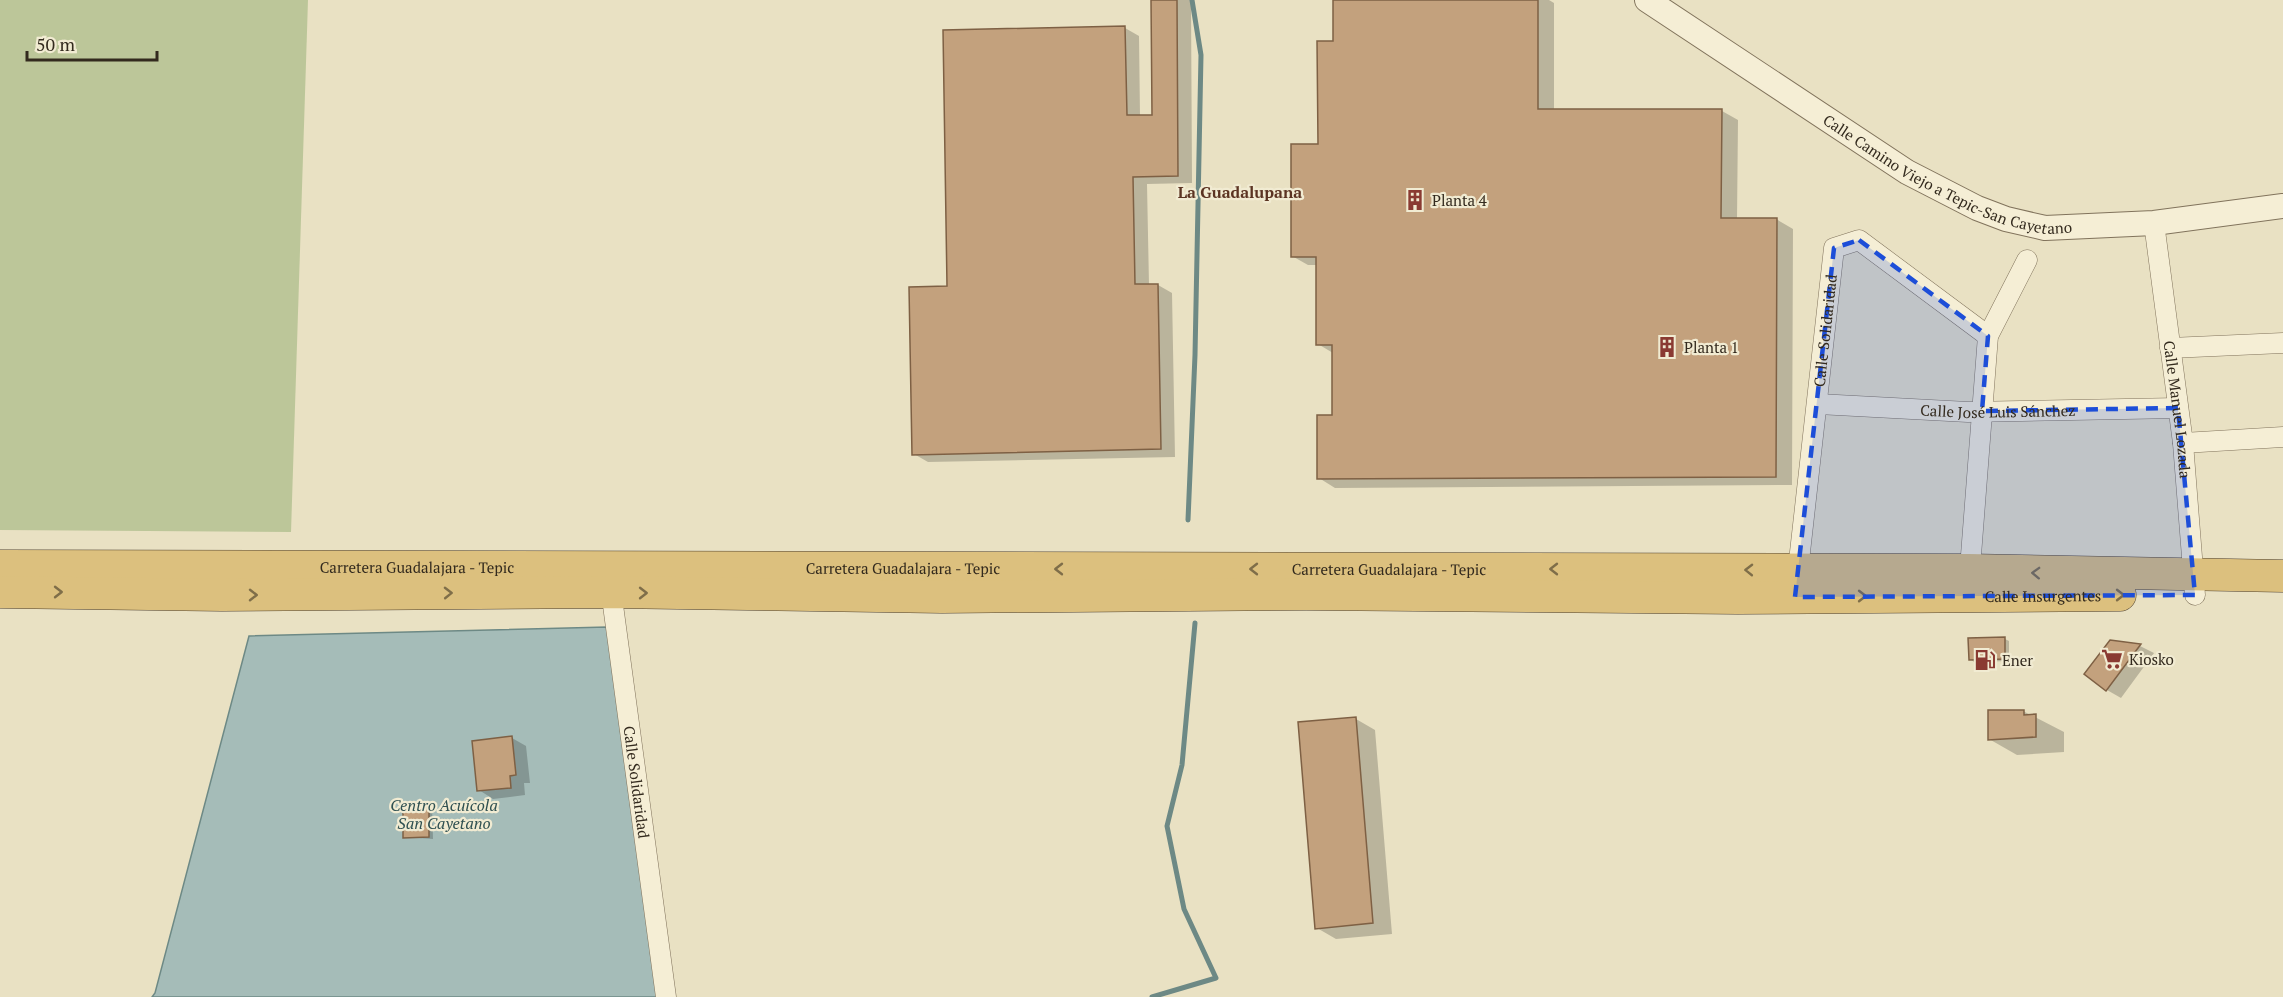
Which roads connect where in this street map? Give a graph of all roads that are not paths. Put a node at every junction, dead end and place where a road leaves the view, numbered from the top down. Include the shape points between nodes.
1 (1647, 0) edge
2 (2283, 206) edge
3 (2154, 223) junction
4 (2026, 260) dead end
5 (1988, 336) junction
6 (2283, 343) edge
7 (2170, 348) junction
8 (1818, 404) junction
9 (2178, 408) junction
10 (1982, 411) junction
11 (2283, 437) edge
12 (2183, 442) junction
13 (0, 566) edge
14 (2283, 576) edge
15 (610, 579) junction
16 (1969, 583) junction
17 (1801, 584) junction
18 (2194, 584) junction
19 (0, 592) edge
20 (2283, 594) edge
21 (666, 997) edge

1 - 3 street, Calle Camino Viejo a Tepic-San Cayetano via 1906,172 1977,208 2045,228
2 - 3 street, Calle Camino Viejo a Tepic-San Cayetano
3 - 7 street, Calle Manuel Lozada
4 - 5 street
5 - 8 street, Calle Solidaridad via 1859,240 1834,248
5 - 10 street
6 - 7 street
7 - 9 street, Calle Manuel Lozada
8 - 10 street, Calle José Luis Sánchez
8 - 17 street, Calle Solidaridad
9 - 10 street, Calle José Luis Sánchez
9 - 12 street, Calle Manuel Lozada
10 - 16 street
11 - 12 street
12 - 18 street, Calle Manuel Lozada
13 - 15 highway, Carretera Guadalajara - Tepic
14 - 18 highway, Calle Insurgentes
15 - 17 highway, Carretera Guadalajara - Tepic
19 -> 15 highway, Carretera Guadalajara - Tepic via 222,595
15 - 21 street, Calle Solidaridad
16 - 17 highway, Calle Insurgentes
16 - 18 highway, Calle Insurgentes
18 - 20 highway, Calle Insurgentes

